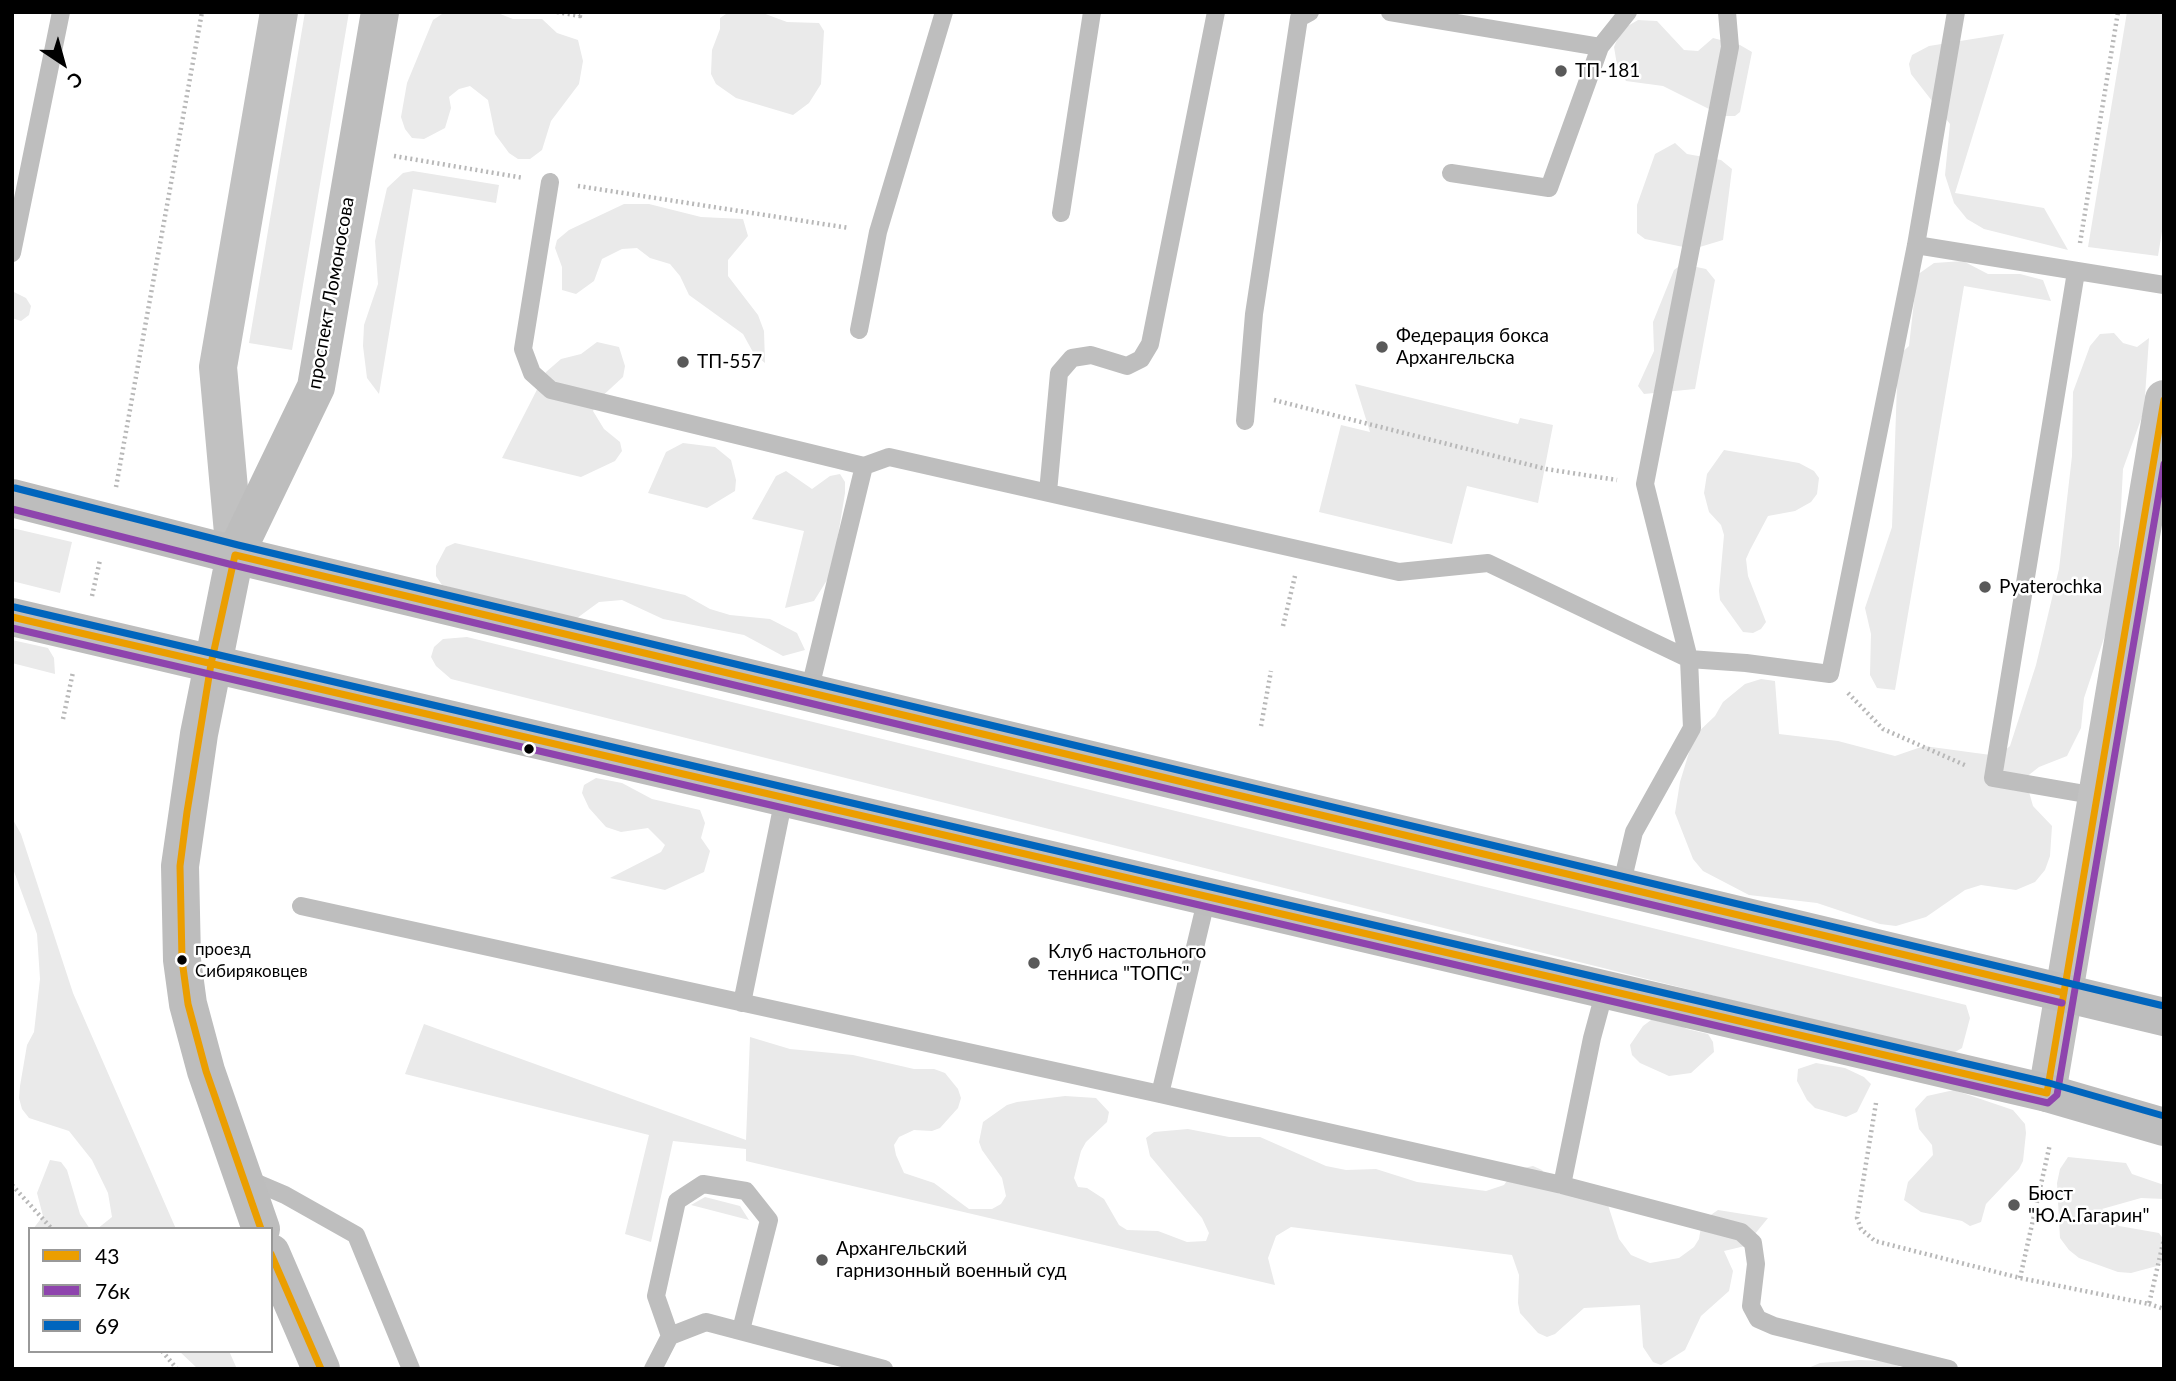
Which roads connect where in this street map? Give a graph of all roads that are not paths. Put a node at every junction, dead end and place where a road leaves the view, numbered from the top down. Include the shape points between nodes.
1 (61, 12) edge
2 (279, 12) edge
3 (380, 12) edge
4 (944, 12) edge
5 (1092, 12) edge
6 (1216, 12) edge
7 (1310, 12) edge
8 (1390, 12) edge
9 (1628, 12) edge
10 (1727, 12) edge
11 (1956, 12) edge
12 (1600, 47) junction
13 (1451, 173) dead end
14 (550, 182) road end
15 (1061, 212) dead end
16 (1916, 245) junction
17 (12, 253) edge
18 (2076, 271) junction
19 (2164, 285) edge
20 (859, 330) dead end
21 (2164, 399) edge
22 (1245, 421) dead end
23 (864, 466) junction
24 (1048, 492) junction
25 (12, 498) edge
26 (235, 555) junction
27 (12, 617) edge
28 (1689, 659) junction
29 (211, 664) junction
30 (809, 692) junction
31 (2097, 796) junction
32 (784, 799) junction
33 (1621, 887) junction
34 (1207, 897) junction
35 (301, 906) dead end
36 (1605, 990) junction
37 (2064, 993) junction
38 (742, 1003) junction
39 (2164, 1017) edge
40 (2047, 1093) junction
41 (1160, 1094) junction
42 (2164, 1127) edge
43 (240, 1176) junction
44 (1562, 1185) junction
45 (260, 1227) edge
46 (273, 1258) edge
47 (741, 1330) junction
48 (670, 1336) junction
49 (321, 1369) edge
50 (411, 1369) edge
51 (653, 1369) edge
52 (884, 1369) edge
53 (1949, 1369) edge

1 - 17 lane
2 - 26 main road via 218,367
3 - 26 main road, проспект Ломоносова via 316,387
4 - 20 lane via 878,232
5 - 15 lane
6 - 24 lane via 1150,344 1140,359 1127,366 1091,355 1072,358 1059,373
7 - 22 lane via 1299,18 1254,314
8 - 12 lane
9 - 12 lane
10 - 28 lane via 1730,47 1645,484
11 - 16 lane
12 - 13 lane via 1549,188
14 - 23 lane via 523,349 532,373 551,390
16 - 18 lane
16 - 28 lane via 1830,674
18 - 19 lane
18 - 31 lane via 1993,778
21 - 31 main road
23 - 24 lane via 889,457
23 - 30 lane
24 - 28 lane via 1399,572 1488,563
25 - 26 main road
26 - 29 main road, проспект Ломоносова
26 - 30 main road
27 - 29 main road
28 - 33 lane via 1692,728 1634,832
29 - 32 main road
29 - 43 main road via 180,866 182,960 188,1004
30 - 33 main road
31 - 37 main road
32 - 34 main road
32 - 38 lane
33 - 37 main road
34 - 36 main road
34 - 41 lane
35 - 38 lane
36 - 40 main road
36 - 44 lane
37 - 39 main road
37 - 40 main road
38 - 41 lane
40 - 42 main road
41 - 44 lane
43 - 45 main road
43 - 50 lane via 356,1234
44 - 53 lane via 1741,1232 1753,1243 1756,1264 1751,1306 1758,1319
46 - 49 main road
47 - 48 lane via 706,1322
47 - 48 lane via 769,1220 746,1191 702,1184 677,1201 656,1296
47 - 52 lane
48 - 51 lane

